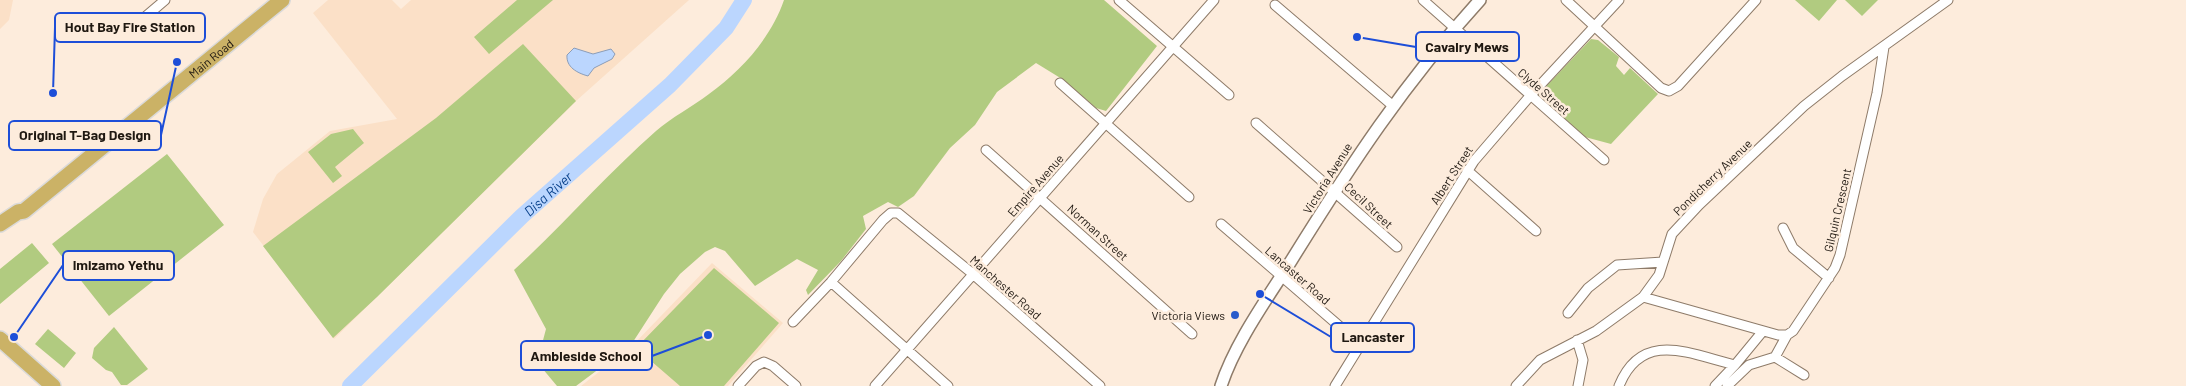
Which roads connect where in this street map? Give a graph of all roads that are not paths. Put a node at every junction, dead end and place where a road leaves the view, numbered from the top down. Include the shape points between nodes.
1 (282, 0) edge
2 (1119, 0) edge
3 (1214, 0) edge
4 (1423, 0) edge
5 (1480, 0) edge
6 (1566, 0) edge
7 (1619, 0) edge
8 (1756, 0) edge
9 (1948, 0) edge
10 (163, 2) edge
11 (1275, 5) dead end
12 (138, 23) dead end
13 (1594, 27) junction
14 (1454, 28) junction
15 (1173, 46) junction
16 (1884, 47) junction
17 (1060, 83) dead end
18 (1229, 95) dead end
19 (1530, 96) junction
20 (1392, 105) junction
21 (1106, 123) junction
22 (1256, 123) dead end
23 (986, 150) dead end
24 (1604, 160) dead end
25 (1467, 170) junction
26 (1335, 190) junction
27 (1040, 197) junction
28 (1189, 197) dead end
29 (24, 211) junction
30 (0, 224) edge
31 (1220, 224) dead end
32 (1784, 228) dead end
33 (1536, 232) dead end
34 (0, 236) edge
35 (1397, 247) dead end
36 (1663, 262) junction
37 (973, 274) junction
38 (1281, 277) junction
39 (1829, 278) junction
40 (831, 282) junction
41 (1642, 297) junction
42 (1568, 313) dead end
43 (794, 322) dead end
44 (1763, 331) junction
45 (1192, 334) dead end
46 (1787, 335) junction
47 (0, 338) edge
48 (1577, 340) junction
49 (1360, 344) junction
50 (907, 350) junction
51 (1775, 357) junction
52 (1735, 364) junction
53 (1804, 375) dead end
54 (53, 386) edge
55 (738, 386) edge
56 (796, 386) edge
57 (875, 386) edge
58 (948, 386) edge
59 (1100, 386) edge
60 (1221, 386) edge
61 (1335, 386) edge
62 (1516, 386) edge
63 (1578, 386) edge
64 (1619, 386) edge
65 (1715, 386) edge
66 (1727, 386) edge

1 - 29 main road, Main Road
2 - 15 street
3 - 15 street, Empire Avenue
4 - 14 street, Clyde Street
5 - 14 street, Victoria Avenue
6 - 13 street
7 - 13 street, Albert Street
8 - 13 street via 1678,86 1669,91 1661,88
9 - 16 street, Pondicherry Avenue
10 - 12 street
11 - 20 street
13 - 19 street, Albert Street
14 - 19 street, Clyde Street
14 - 20 street, Victoria Avenue
15 - 18 street
15 - 21 street, Empire Avenue
16 - 36 street, Pondicherry Avenue via 1804,106 1687,218 1672,234
16 - 39 street, Gilquin Crescent via 1878,93 1840,255
17 - 21 street
19 - 24 street, Clyde Street
19 - 25 street, Albert Street
20 - 26 street, Victoria Avenue
21 - 27 street, Empire Avenue
21 - 28 street
22 - 26 street, Cecil Street
23 - 27 street, Norman Street
25 - 33 street
25 - 49 street, Albert Street
26 - 35 street, Cecil Street
26 - 38 street, Victoria Avenue
27 - 37 street, Empire Avenue
27 - 45 street, Norman Street
29 - 30 main road, Main Road
29 - 34 main road, Main Road via 22,217
31 - 38 street, Lancaster Road
32 - 39 street via 1793,248
36 - 41 street, Pondicherry Avenue via 1654,285
36 - 42 street via 1617,265 1588,288
37 - 40 street, Manchester Road via 908,219 900,213 893,213 883,220
37 - 50 street, Empire Avenue
37 - 59 street, Manchester Road
38 - 49 street, Lancaster Road
38 - 60 street, Victoria Avenue via 1237,350
39 - 46 street, Gilquin Crescent
40 - 43 street
40 - 50 street
41 - 44 street
41 - 48 street, Pondicherry Avenue via 1615,319
44 - 46 street
44 - 52 street
46 - 51 street, Gilquin Crescent
47 - 54 main road
48 - 62 street, Pondicherry Avenue via 1540,360
48 - 63 street via 1583,360
49 - 61 street, Albert Street
50 - 57 street, Empire Avenue
50 - 58 street
51 - 53 street
51 - 66 street via 1749,365
52 - 64 street via 1674,351 1652,350 1636,360
52 - 65 street
55 - 56 street via 753,368 764,362

